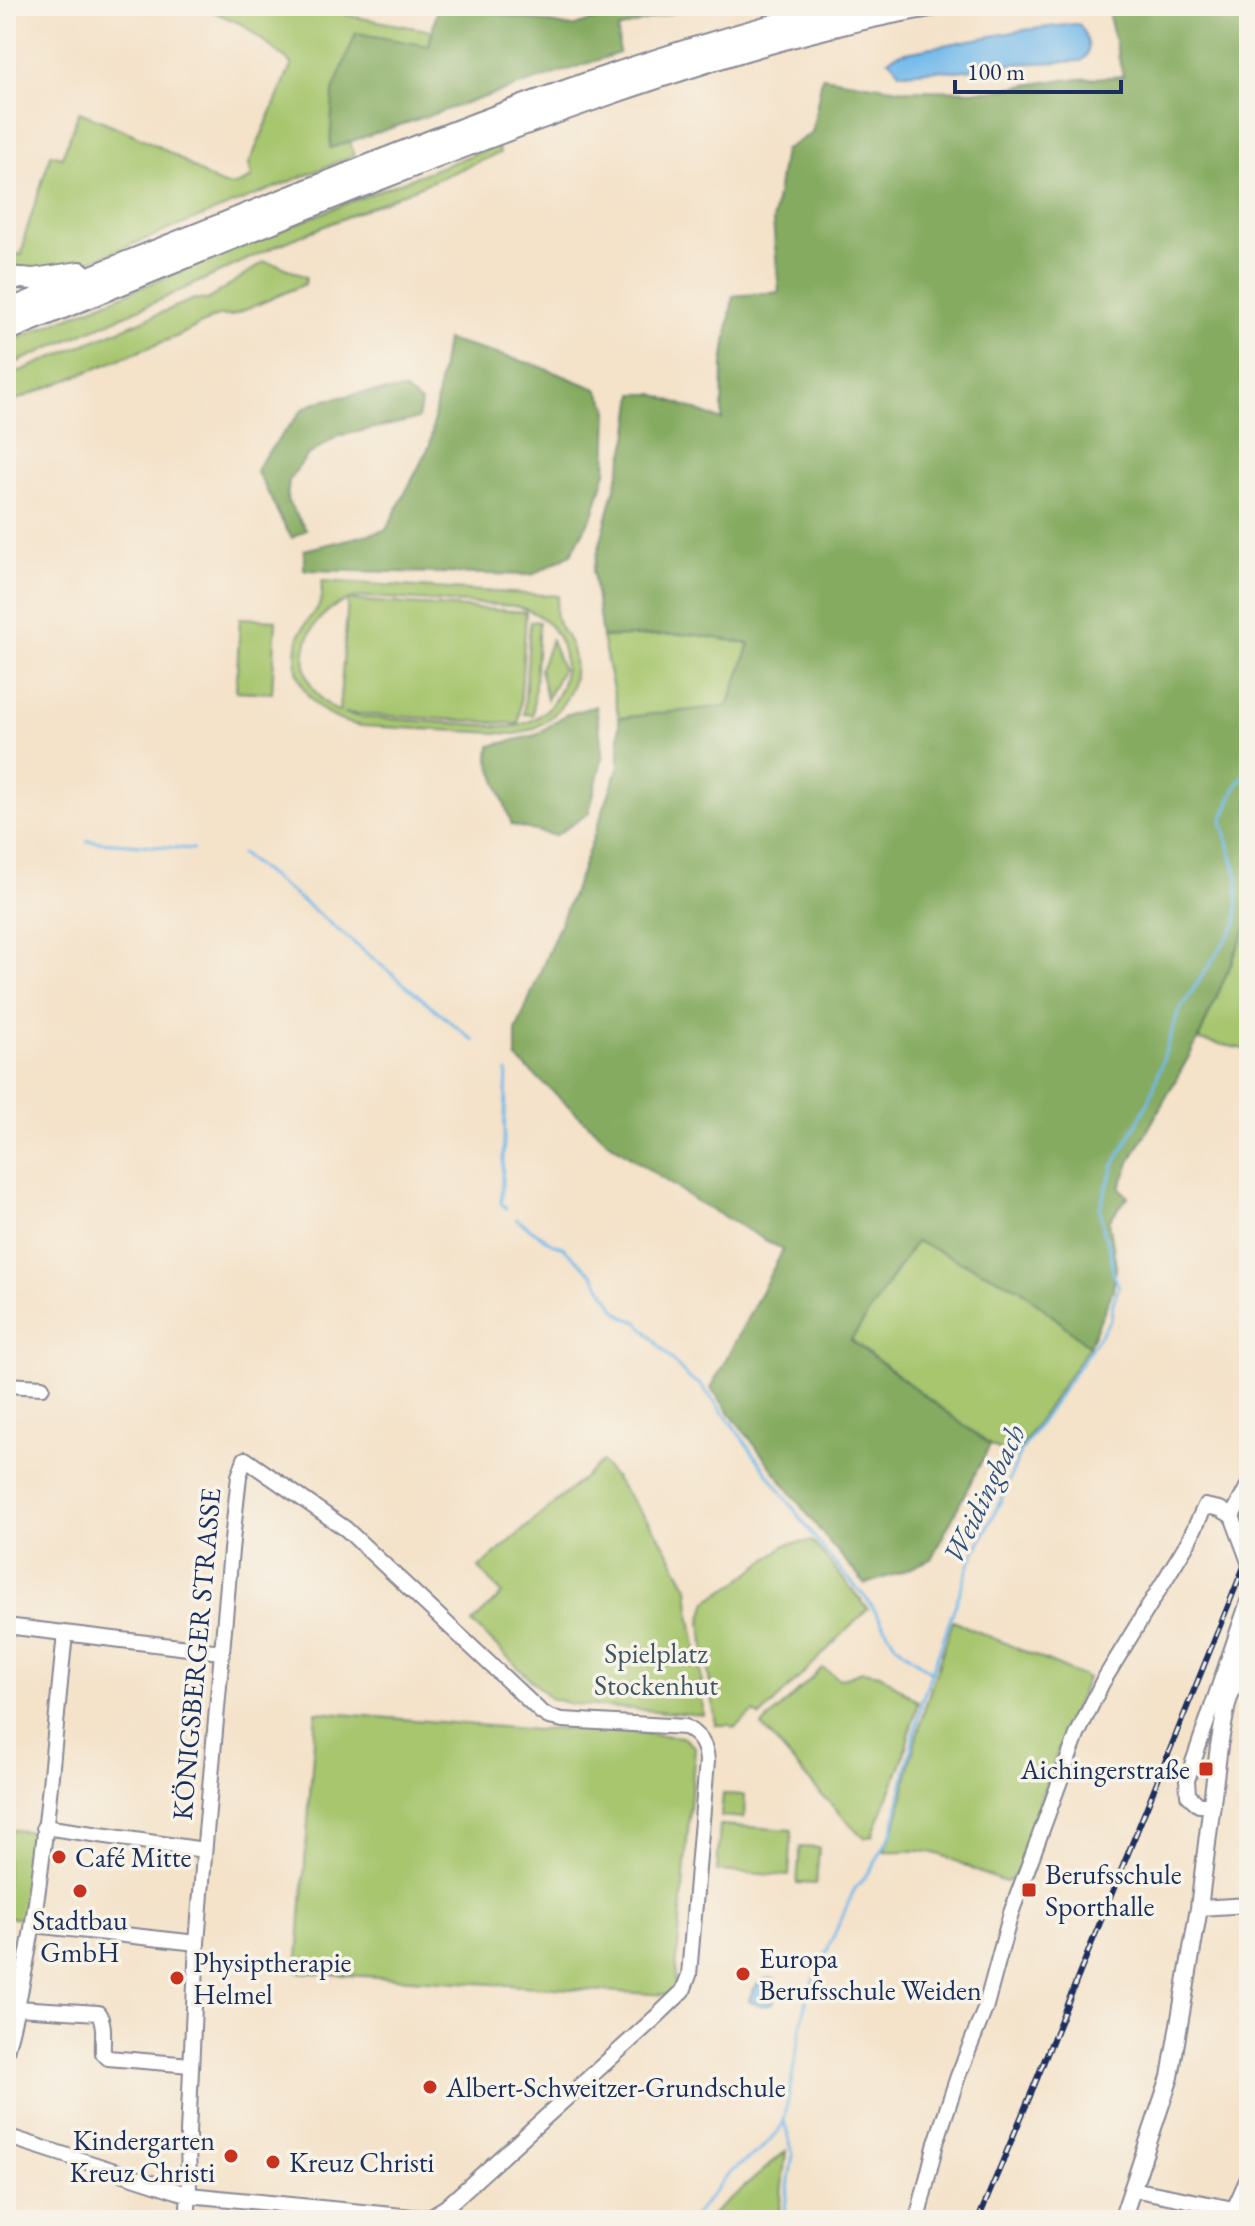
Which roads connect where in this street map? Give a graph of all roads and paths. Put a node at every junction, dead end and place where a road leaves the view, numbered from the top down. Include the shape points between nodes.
1 (846, 6) edge
2 (931, 6) edge
3 (111, 267) junction
4 (6, 277) edge
5 (6, 311) edge
6 (6, 331) edge
7 (6, 1385) edge
8 (42, 1387) dead end
9 (1249, 1484) edge
10 (1232, 1516) junction
11 (1249, 1562) edge
12 (1249, 1599) edge
13 (6, 1626) edge
14 (65, 1634) junction
15 (1249, 1637) edge
16 (221, 1652) junction
17 (1213, 1805) junction
18 (44, 1827) junction
19 (204, 1850) junction
20 (1249, 1905) edge
21 (1199, 1908) junction
22 (34, 1925) junction
23 (197, 1943) junction
24 (17, 2008) junction
25 (6, 2051) edge
26 (191, 2065) junction
27 (6, 2136) edge
28 (1249, 2176) edge
29 (1132, 2189) junction
30 (189, 2195) junction
31 (1249, 2212) edge
32 (1232, 2214) edge
33 (187, 2220) edge
34 (917, 2220) edge
35 (1122, 2220) edge

1 - 3 highway via 733,34 558,92
2 - 6 highway via 697,65 526,123
3 - 4 highway via 47,278
3 - 5 highway
7 - 8 street
9 - 10 street
10 - 11 street
10 - 34 street via 1205,1506 1077,1735 1011,1913 985,2009 936,2143
12 - 17 street via 1187,1780 1188,1795 1199,1805
13 - 14 street
14 - 16 street
14 - 18 street
15 - 17 main road via 1227,1704
16 - 19 street, KÖNIGSBERGER STRASSE
16 - 30 street, KÖNIGSBERGER STRASSE via 245,1459 346,1529 541,1712 563,1720 685,1727 702,1742 707,1761 689,1975 683,1991 446,2207 423,2218
17 - 21 main road
18 - 19 street
18 - 22 street
19 - 23 street, KÖNIGSBERGER STRASSE
20 - 21 street
21 - 29 main road via 1170,2077
22 - 23 street
22 - 24 street
23 - 26 street, KÖNIGSBERGER STRASSE
24 - 25 street
24 - 26 street via 98,2013 108,2058
26 - 30 street, KÖNIGSBERGER STRASSE
27 - 30 street
28 - 32 street
29 - 32 street
29 - 35 main road
30 - 33 street, KÖNIGSBERGER STRASSE
31 - 32 street

